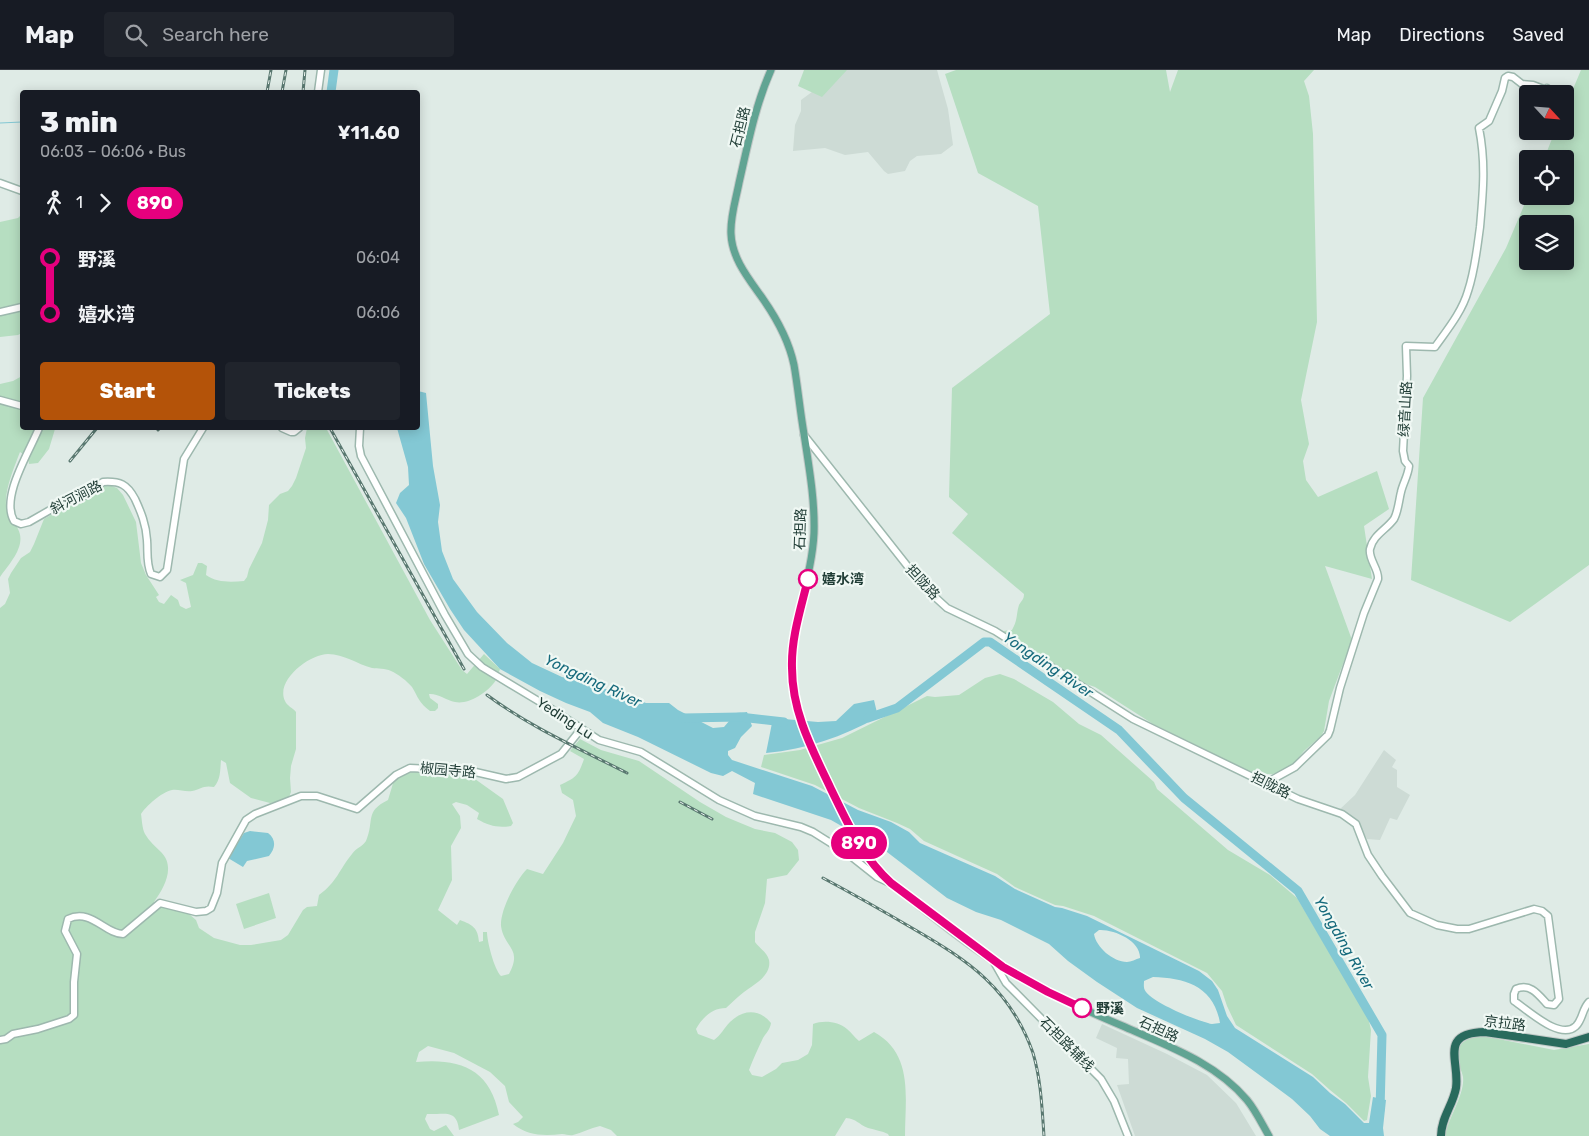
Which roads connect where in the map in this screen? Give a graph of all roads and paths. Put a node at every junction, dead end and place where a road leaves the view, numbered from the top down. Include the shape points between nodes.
1 (321, 70) edge
2 (771, 70) edge
3 (1532, 85) edge
4 (318, 90) edge
5 (0, 183) edge
6 (20, 190) edge
7 (20, 307) edge
8 (0, 312) edge
9 (0, 400) edge
10 (20, 405) edge
11 (39, 430) edge
12 (202, 430) edge
13 (360, 430) edge
14 (804, 435) junction
15 (581, 729) junction
16 (1266, 783) junction
17 (891, 883) junction
18 (994, 961) junction
19 (1589, 1002) edge
20 (1589, 1037) edge
21 (0, 1040) edge
22 (1128, 1136) edge
23 (1268, 1136) edge
24 (1441, 1136) edge

1 - 4 street
2 - 14 main road, 石担路 via 750,131 731,233 736,258 789,345
3 - 16 street, 绿音山路 via 1522,84 1513,77 1505,78 1489,121 1480,128 1484,183 1476,261 1468,293 1435,347 1406,346 1403,451 1409,466 1408,475 1395,517 1372,543 1370,552 1378,579 1364,612 1330,730 1295,767
5 - 6 street
7 - 8 street
9 - 10 street
11 - 12 street, 斜河涧路 via 12,492 10,510 14,521 21,524 29,522 86,495 103,482 124,484 144,518 148,567 151,574 160,577 167,570 184,459
13 - 15 street, Yeding Lu via 361,456 468,654 482,667
14 - 16 street, 担陇路 via 924,587 947,608 995,631 1133,719
14 - 17 main road, 石担路 via 813,494 814,533 794,635 792,659 796,708 849,827 863,852
15 - 17 street, Yeding Lu via 599,740 642,752 719,800 755,816 814,832
15 - 21 street, 椒园寺路 via 561,754 512,779 471,771 415,767 396,775 357,809 317,796 301,796 255,814 246,820 225,857 217,892 206,912 160,903 123,934 112,932 92,919 68,919 65,931 77,954 74,1015
16 - 19 street, 担陇路 via 1298,799 1342,814 1356,824 1368,855 1382,876 1410,913 1424,920 1469,929 1534,909 1542,911 1548,916 1559,999 1554,1005 1546,1004 1531,988 1522,986 1516,989 1514,1001 1553,1028 1565,1031 1576,1026
17 - 18 main road, 石担路
18 - 22 street, 石担路辅线 via 1006,983 1101,1079
18 - 23 main road, 石担路 via 1048,992 1192,1057 1247,1100
20 - 24 highway, 京拉路 via 1566,1044 1485,1032 1471,1032 1462,1037 1453,1054 1456,1089 1444,1118

